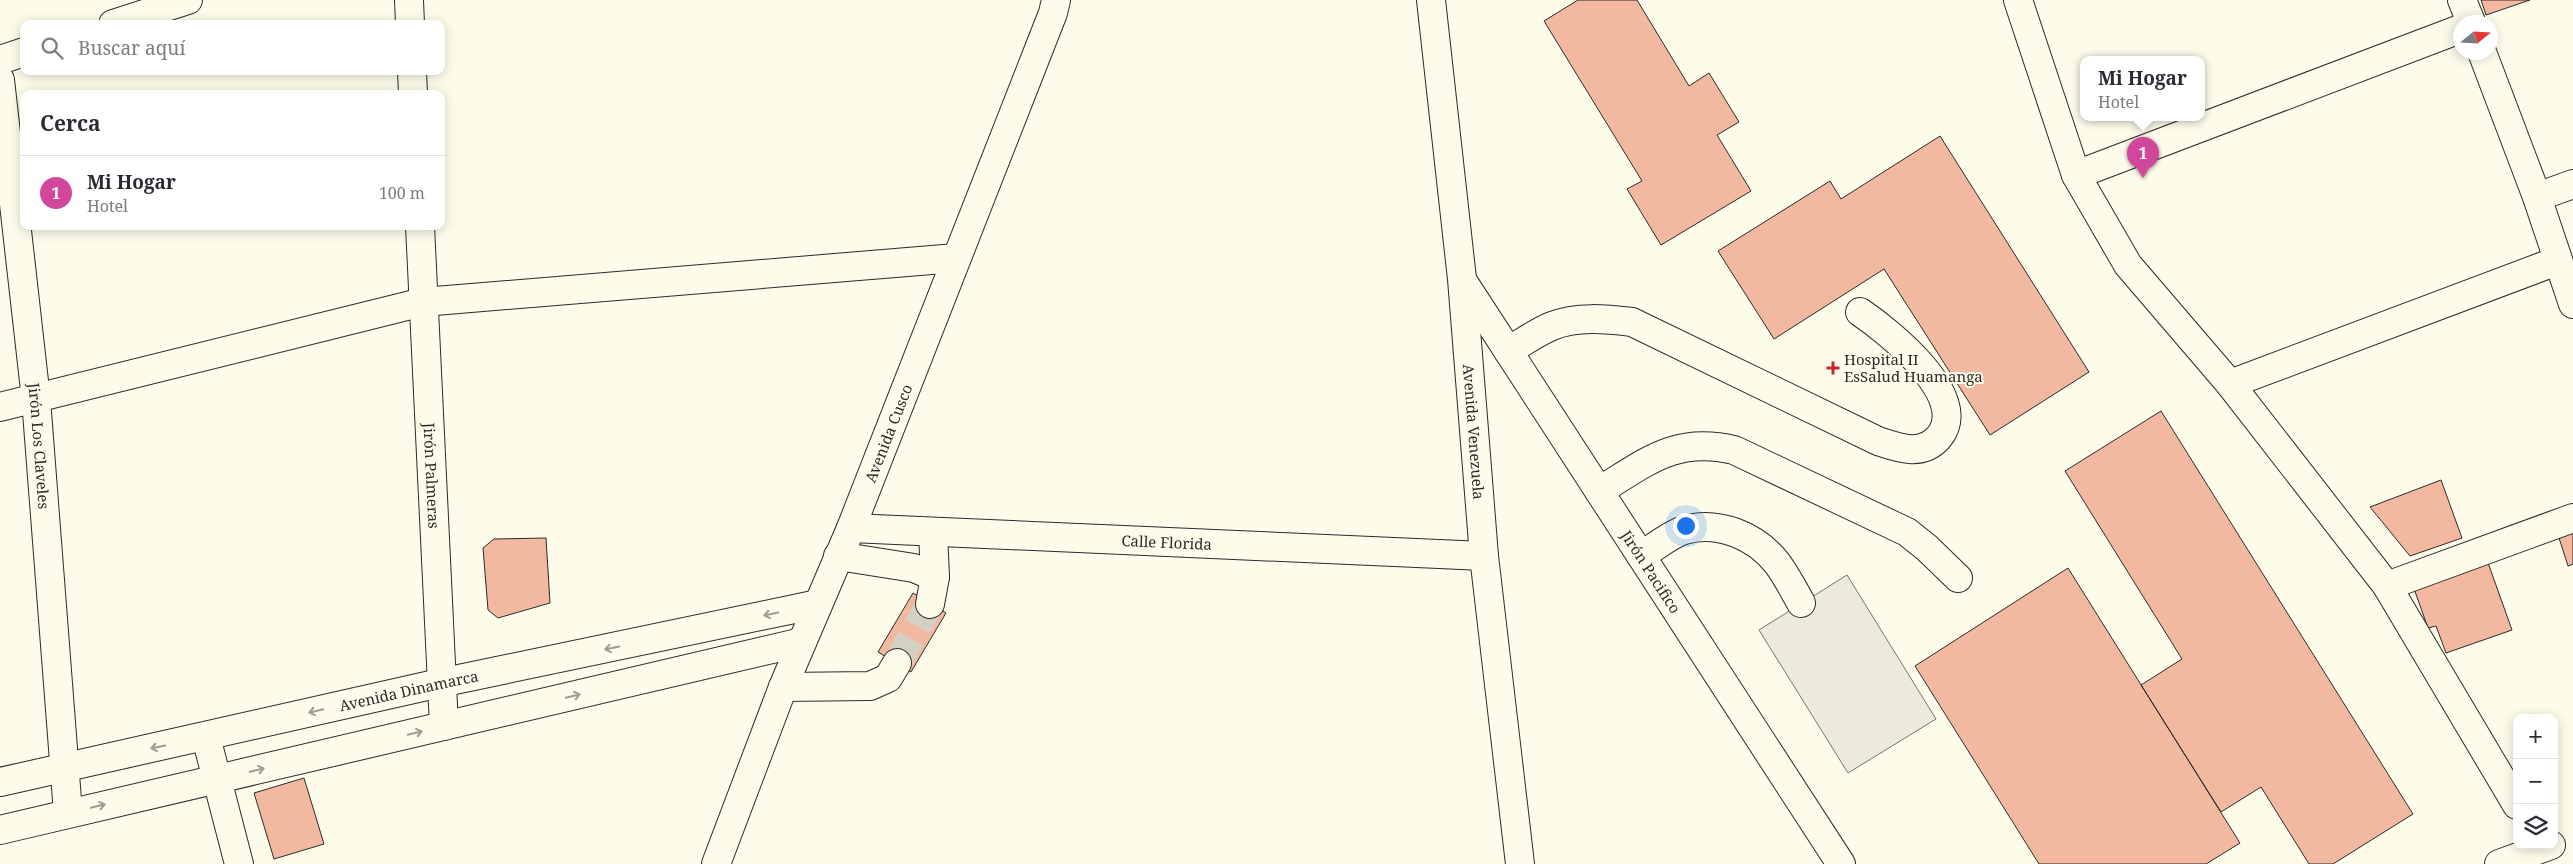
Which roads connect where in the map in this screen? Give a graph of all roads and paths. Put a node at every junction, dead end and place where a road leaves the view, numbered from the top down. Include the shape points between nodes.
1 (188, 0) edge
2 (409, 0) edge
3 (1056, 0) edge
4 (1431, 0) edge
5 (2018, 0) edge
6 (2462, 0) edge
7 (2468, 15) edge
8 (126, 20) edge
9 (410, 20) edge
10 (2453, 33) edge
11 (20, 53) edge
12 (0, 60) edge
13 (2485, 60) edge
14 (412, 75) edge
15 (0, 80) edge
16 (413, 90) edge
17 (2076, 175) junction
18 (2573, 184) edge
19 (2537, 197) junction
20 (420, 230) edge
21 (956, 258) junction
22 (2557, 261) junction
23 (1462, 279) junction
24 (423, 302) junction
25 (2573, 304) edge
26 (1860, 312) dead end
27 (1508, 351) junction
28 (2230, 384) junction
29 (36, 399) junction
30 (0, 407) edge
31 (1599, 491) junction
32 (2573, 518) edge
33 (851, 528) junction
34 (933, 532) junction
35 (838, 556) junction
36 (1484, 556) junction
37 (1641, 556) junction
38 (935, 577) junction
39 (1958, 578) dead end
40 (2387, 586) junction
41 (1801, 603) dead end
42 (818, 604) junction
43 (930, 604) tunnel mouth
44 (802, 642) junction
45 (897, 663) tunnel mouth
46 (440, 683) junction
47 (783, 687) junction
48 (444, 726) junction
49 (206, 737) junction
50 (63, 766) junction
51 (216, 779) junction
52 (0, 782) edge
53 (2516, 804) edge
54 (68, 813) junction
55 (0, 830) edge
56 (2573, 837) edge
57 (2558, 844) edge
58 (2549, 849) edge
59 (239, 864) edge
60 (716, 864) edge
61 (1520, 864) edge
62 (1840, 864) edge
63 (2498, 864) edge

1 - 8 main road
2 - 9 main road
3 - 21 main road, Avenida Cusco
4 - 23 main road, Avenida Venezuela
5 - 17 main road
6 - 7 main road
10 - 17 main road
11 - 12 main road
13 - 19 main road
14 - 16 main road
15 - 29 main road, Jirón Los Claveles
17 - 28 main road via 2128,265
18 - 19 main road
19 - 22 main road
20 - 24 main road, Jirón Palmeras
21 - 24 main road
21 - 33 main road, Avenida Cusco
22 - 25 main road
22 - 28 main road
23 - 27 main road, Jirón Pacifico
23 - 36 main road, Avenida Venezuela
24 - 29 main road
24 - 46 main road, Jirón Palmeras
26 - 27 main road via 1913,355 1941,395 1945,420 1941,435 1925,448 1905,449 1878,442 1632,322 1578,320 1552,326
27 - 31 main road, Jirón Pacifico
28 - 40 main road
29 - 30 main road
29 - 50 main road, Jirón Los Claveles
31 - 37 main road, Jirón Pacifico
31 - 39 main road via 1666,452 1695,445 1734,450 1885,520 1927,548
32 - 40 main road
33 - 34 main road, Calle Florida
33 - 35 main road, Avenida Cusco
34 - 36 main road, Calle Florida
34 - 38 main road
35 - 38 main road via 914,568
35 - 42 main road, Avenida Cusco
36 - 61 main road, Avenida Venezuela
37 - 41 main road via 1682,531 1711,527 1728,530 1762,548 1777,564
37 - 62 main road, Jirón Pacifico
38 - 43 main road
40 - 53 main road
42 - 44 main road, Avenida Cusco
42 -> 46 main road, Avenida Dinamarca
44 - 47 main road, Avenida Cusco
48 -> 44 main road
45 - 47 main road via 888,678 870,686
46 - 48 main road, Jirón Palmeras
46 -> 49 main road, Avenida Dinamarca
47 - 60 main road, Avenida Cusco
51 -> 48 main road
49 -> 50 main road, Avenida Dinamarca
49 - 51 main road
50 - 52 main road, Avenida Dinamarca
50 - 54 main road, Jirón Los Claveles
54 -> 51 main road
51 - 59 main road
54 - 55 main road
56 - 57 main road
58 - 63 main road

